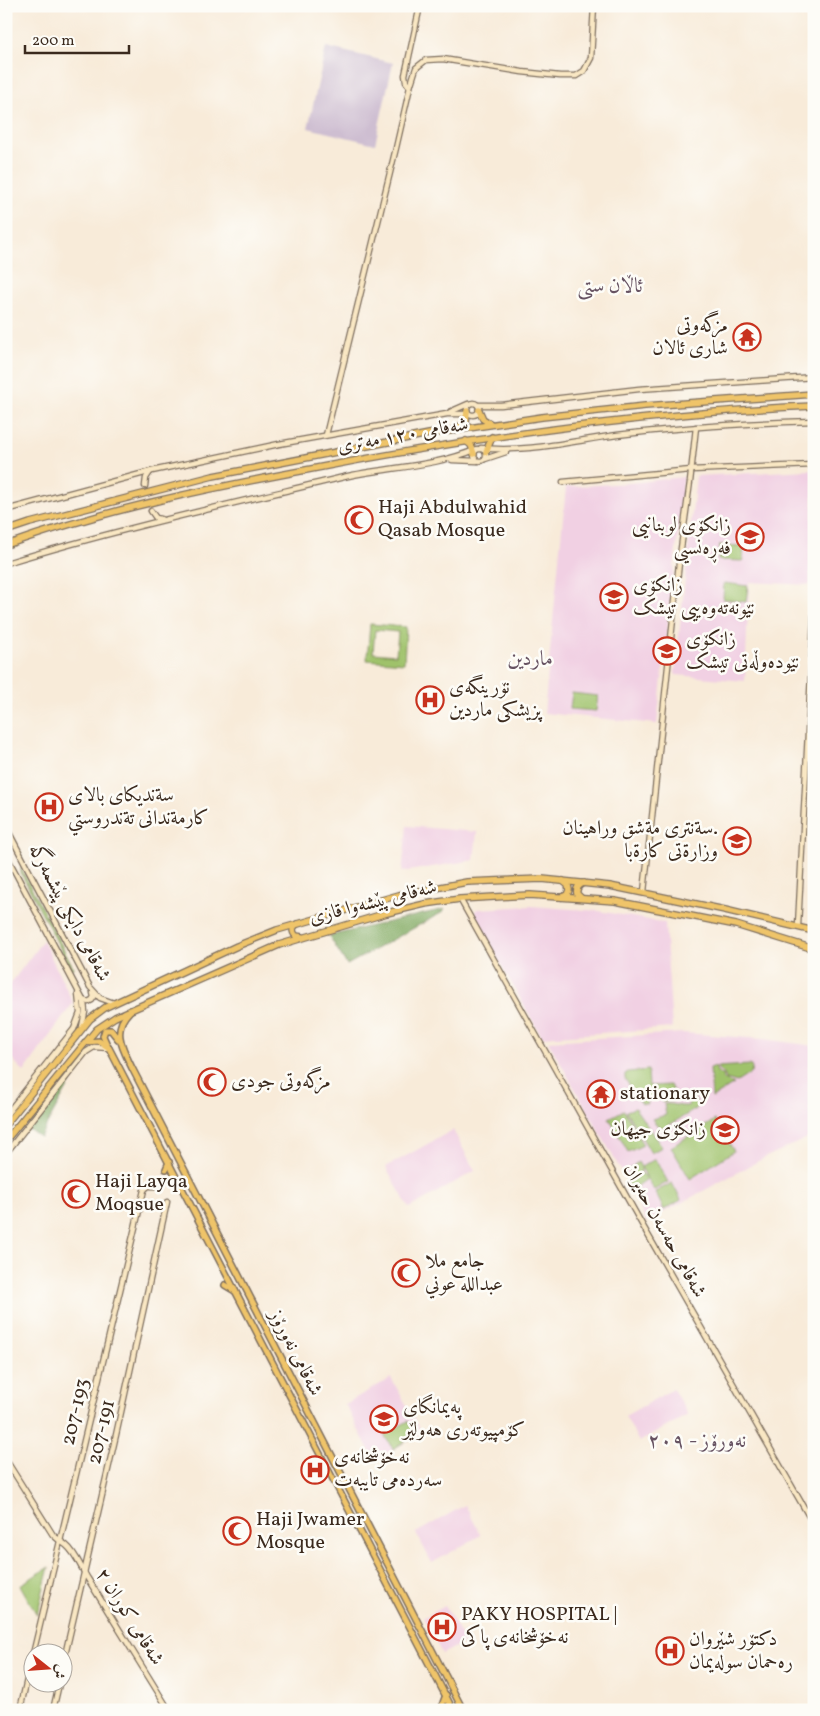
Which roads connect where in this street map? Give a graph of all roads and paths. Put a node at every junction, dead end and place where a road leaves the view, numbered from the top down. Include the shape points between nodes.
1 (420, 6) edge
2 (594, 6) edge
3 (410, 87) junction
4 (814, 377) edge
5 (814, 394) edge
6 (470, 404) junction
7 (814, 406) edge
8 (479, 410) junction
9 (468, 413) junction
10 (447, 414) junction
11 (814, 421) edge
12 (493, 424) junction
13 (696, 427) junction
14 (448, 431) junction
15 (326, 435) junction
16 (492, 437) junction
17 (466, 441) junction
18 (480, 450) junction
19 (512, 450) junction
20 (444, 460) junction
21 (484, 460) junction
22 (478, 461) junction
23 (814, 465) edge
24 (691, 470) junction
25 (152, 471) junction
26 (630, 477) junction
27 (563, 482) dead end
28 (627, 483) dead end
29 (145, 486) tunnel mouth
30 (6, 510) edge
31 (151, 511) tunnel mouth
32 (163, 519) junction
33 (6, 531) edge
34 (6, 544) edge
35 (6, 564) edge
36 (814, 616) edge
37 (6, 827) edge
38 (6, 838) edge
39 (13, 839) junction
40 (6, 855) edge
41 (560, 880) junction
42 (586, 883) junction
43 (644, 892) junction
44 (562, 897) junction
45 (460, 899) junction
46 (583, 899) junction
47 (299, 923) junction
48 (798, 926) junction
49 (277, 930) junction
50 (814, 931) edge
51 (304, 937) junction
52 (282, 944) junction
53 (814, 949) edge
54 (79, 968) junction
55 (69, 974) junction
56 (77, 990) junction
57 (93, 993) junction
58 (83, 1000) junction
59 (115, 1003) junction
60 (133, 1009) junction
61 (82, 1029) junction
62 (72, 1036) junction
63 (119, 1041) junction
64 (86, 1042) junction
65 (109, 1048) junction
66 (32, 1109) junction
67 (37, 1114) junction
68 (6, 1115) edge
69 (6, 1124) edge
70 (6, 1140) edge
71 (6, 1153) edge
72 (169, 1162) junction
73 (166, 1169) dead end
74 (193, 1175) dead end
75 (187, 1178) junction
76 (156, 1186) dead end
77 (167, 1202) dead end
78 (224, 1285) dead end
79 (236, 1291) junction
80 (278, 1352) junction
81 (271, 1357) junction
82 (282, 1360) junction
83 (274, 1364) junction
84 (311, 1436) junction
85 (309, 1446) dead end
86 (6, 1460) edge
87 (814, 1525) edge
88 (61, 1543) junction
89 (384, 1544) dead end
90 (382, 1553) junction
91 (85, 1574) junction
92 (36, 1644) edge
93 (68, 1644) edge
94 (442, 1669) junction
95 (436, 1676) junction
96 (446, 1676) junction
97 (24, 1694) edge
98 (57, 1694) edge
99 (446, 1695) junction
100 (443, 1703) dead end
101 (20, 1710) edge
102 (53, 1710) edge
103 (168, 1710) edge
104 (454, 1710) edge
105 (464, 1710) edge

1 - 3 street via 405,75
2 - 3 street via 591,58 580,75 550,75 433,59 420,63
3 - 15 street
4 - 8 street via 640,389
5 - 12 highway, شەقامی ١٢٠ مەتری via 645,406
6 - 8 street via 473,402
6 - 9 street
6 - 10 street
7 - 16 highway, شەقامی ١٢٠ مەتری via 670,415
8 - 9 street via 474,415
8 - 12 highway via 483,419
9 - 10 street
9 - 14 highway via 465,424
10 - 15 street
11 - 13 street
12 - 14 highway, شەقامی ١٢٠ مەتری
13 - 19 street
13 - 24 street
14 - 33 highway, شەقامی ١٢٠ مەتری via 213,476
15 - 25 street
16 - 17 highway, شەقامی ١٢٠ مەتری
16 - 18 highway
17 - 18 highway
17 - 34 highway, شەقامی ١٢٠ مەتری via 217,487 118,511
18 - 19 street
18 - 20 street
18 - 21 street via 487,456
18 - 22 street via 475,458
19 - 21 street
20 - 22 street
20 - 32 street via 355,475
21 - 22 street
23 - 24 street
24 - 26 street
24 - 43 street
25 - 29 street via 146,476
25 - 30 street
26 - 27 street
26 - 28 street
31 - 32 street via 156,518
32 - 35 street
36 - 48 street
37 - 39 street, شەقامی دایکی پێشمەرگە
38 - 39 street
39 - 54 street, شەقامی دایکی پێشمەرگە
40 - 55 street, شەقامی دایکی پێشمەرگە
41 - 42 highway, شەقامی پێشەوا قازی
41 - 44 highway via 569,887 567,895
41 - 47 highway, شەقامی پێشەوا قازی via 467,882 399,895
42 - 43 highway, شەقامی پێشەوا قازی
42 - 46 highway via 576,889 578,897
43 - 48 highway, شەقامی پێشەوا قازی
44 - 45 highway, شەقامی پێشەوا قازی via 530,895
44 - 46 highway, شەقامی پێشەوا قازی
45 - 51 highway, شەقامی پێشەوا قازی via 415,906
45 - 87 street, شەقامی حەسەن حەیران
46 - 53 highway, شەقامی پێشەوا قازی via 621,902 694,916 751,929
47 - 49 highway, شەقامی پێشەوا قازی
47 - 51 highway via 294,927 294,933 297,937
48 - 50 highway, شەقامی پێشەوا قازی
49 - 52 highway via 286,935
49 - 59 highway, شەقامی پێشەوا قازی
51 - 52 highway, شەقامی پێشەوا قازی
52 - 60 highway, شەقامی پێشەوا قازی
54 - 55 street
54 - 57 street, شەقامی دایکی پێشمەرگە
55 - 56 street, شەقامی دایکی پێشمەرگە
56 - 58 street, شەقامی دایکی پێشمەرگە
56 - 62 street via 80,1017
57 - 58 street via 92,1000
57 - 59 street, شەقامی دایکی پێشمەرگە
58 - 61 street, شەقامی دایکی پێشمەرگە
59 - 61 highway, شەقامی پێشەوا قازی via 97,1013
60 - 63 main road via 122,1020
60 - 64 highway, شەقامی پێشەوا قازی via 106,1022
61 - 62 highway, شەقامی پێشەوا قازی
62 - 68 street
62 - 69 highway, شەقامی پێشەوا قازی
63 - 65 main road via 112,1030 105,1030 103,1036
63 - 75 main road, شەقامی نەورۆز
64 - 65 main road via 97,1041
64 - 66 highway, شەقامی پێشەوا قازی
65 - 67 street via 94,1048 86,1052
65 - 72 main road, شەقامی نەورۆز
66 - 67 highway
66 - 70 highway, شەقامی پێشەوا قازی
67 - 71 street
72 - 73 main road
72 - 79 main road, شەقامی نەورۆز
74 - 75 main road
75 - 80 main road, شەقامی نەورۆز via 244,1280
76 - 88 street, 207-193 via 148,1186 144,1190
77 - 91 street, 207-191
78 - 79 main road
79 - 81 main road, شەقامی نەورۆز
80 - 81 main road via 276,1357
80 - 82 main road, شەقامی نەورۆز
81 - 83 main road, شەقامی نەورۆز
82 - 83 main road via 278,1359
82 - 90 main road, شەقامی نەورۆز
83 - 84 main road, شەقامی نەورۆز
84 - 85 main road
84 - 95 main road, شەقامی نەورۆز
86 - 88 street, شەقامی کوران ٢
88 - 91 street, شەقامی کوران ٢ via 66,1545
88 - 92 street, 207-193
89 - 90 main road
90 - 94 main road, شەقامی نەورۆز
91 - 93 street, 207-191
91 - 103 street, شەقامی کوران ٢
94 - 95 main road
94 - 96 main road, شەقامی نەورۆز
95 - 96 main road
95 - 99 main road, شەقامی نەورۆز
96 - 105 main road, شەقامی نەورۆز
97 - 101 street
98 - 102 street
99 - 100 main road
99 - 104 main road, شەقامی نەورۆز

